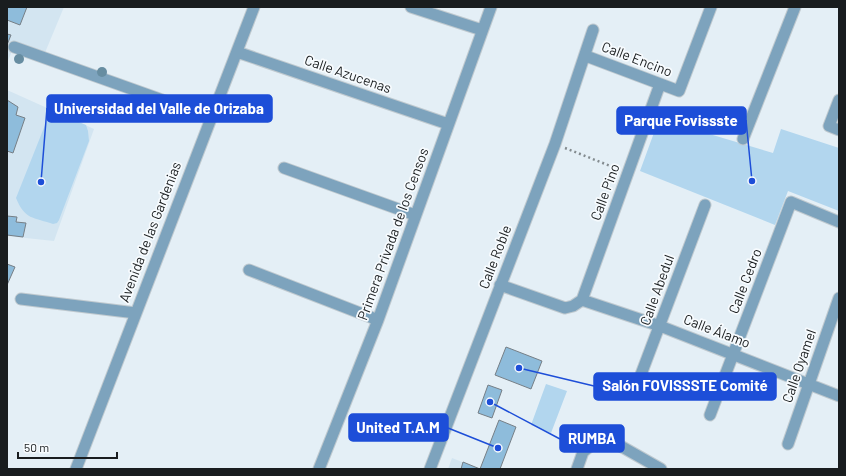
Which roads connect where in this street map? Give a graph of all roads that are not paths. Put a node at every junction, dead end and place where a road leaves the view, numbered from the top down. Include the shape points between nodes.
1 (254, 7) edge
2 (411, 7) edge
3 (490, 7) edge
4 (711, 7) edge
5 (795, 7) edge
6 (482, 30) junction
7 (593, 30) dead end
8 (14, 47) dead end
9 (237, 52) junction
10 (586, 56) junction
11 (660, 84) junction
12 (839, 100) edge
13 (210, 117) junction
14 (448, 124) junction
15 (834, 128) edge
16 (743, 139) dead end
17 (284, 168) dead end
18 (705, 205) dead end
19 (415, 215) junction
20 (839, 222) edge
21 (249, 270) dead end
22 (500, 285) junction
23 (839, 298) edge
24 (21, 299) dead end
25 (577, 303) junction
26 (136, 313) junction
27 (378, 320) junction
28 (660, 326) junction
29 (733, 354) junction
30 (809, 383) junction
31 (637, 385) dead end
32 (839, 396) edge
33 (710, 415) dead end
34 (788, 444) dead end
35 (76, 469) edge
36 (319, 469) edge
37 (430, 469) edge
38 (577, 469) edge
39 (662, 469) edge

1 - 9 street, Avenida de las Gardenias
2 - 6 street
3 - 6 street, Primera Privada de los Censos
4 - 11 street, Calle Encino via 679,91
5 - 16 street
6 - 14 street, Primera Privada de los Censos
7 - 10 street, Calle Roble
8 - 13 street
9 - 13 street, Avenida de las Gardenias
9 - 14 street, Calle Azucenas
10 - 11 street, Calle Encino
10 - 22 street, Calle Roble
11 - 25 street, Calle Pino
12 - 15 street
13 - 26 street, Avenida de las Gardenias
14 - 19 street, Primera Privada de los Censos
17 - 19 street
18 - 28 street, Calle Abedul
19 - 27 street, Primera Privada de los Censos
20 - 29 street, Calle Cedro via 791,202
21 - 27 street
22 - 25 street, Calle Álamo via 565,308
22 - 37 street, Calle Roble
23 - 30 street, Calle Oyamel
24 - 26 street
25 - 28 street, Calle Álamo
26 - 35 street, Avenida de las Gardenias
27 - 36 street, Primera Privada de los Censos
28 - 29 street, Calle Álamo
28 - 31 street, Calle Abedul
29 - 30 street, Calle Álamo
29 - 33 street, Calle Cedro
30 - 32 street, Calle Álamo
30 - 34 street, Calle Oyamel
38 - 39 street via 583,452 596,441 610,440

